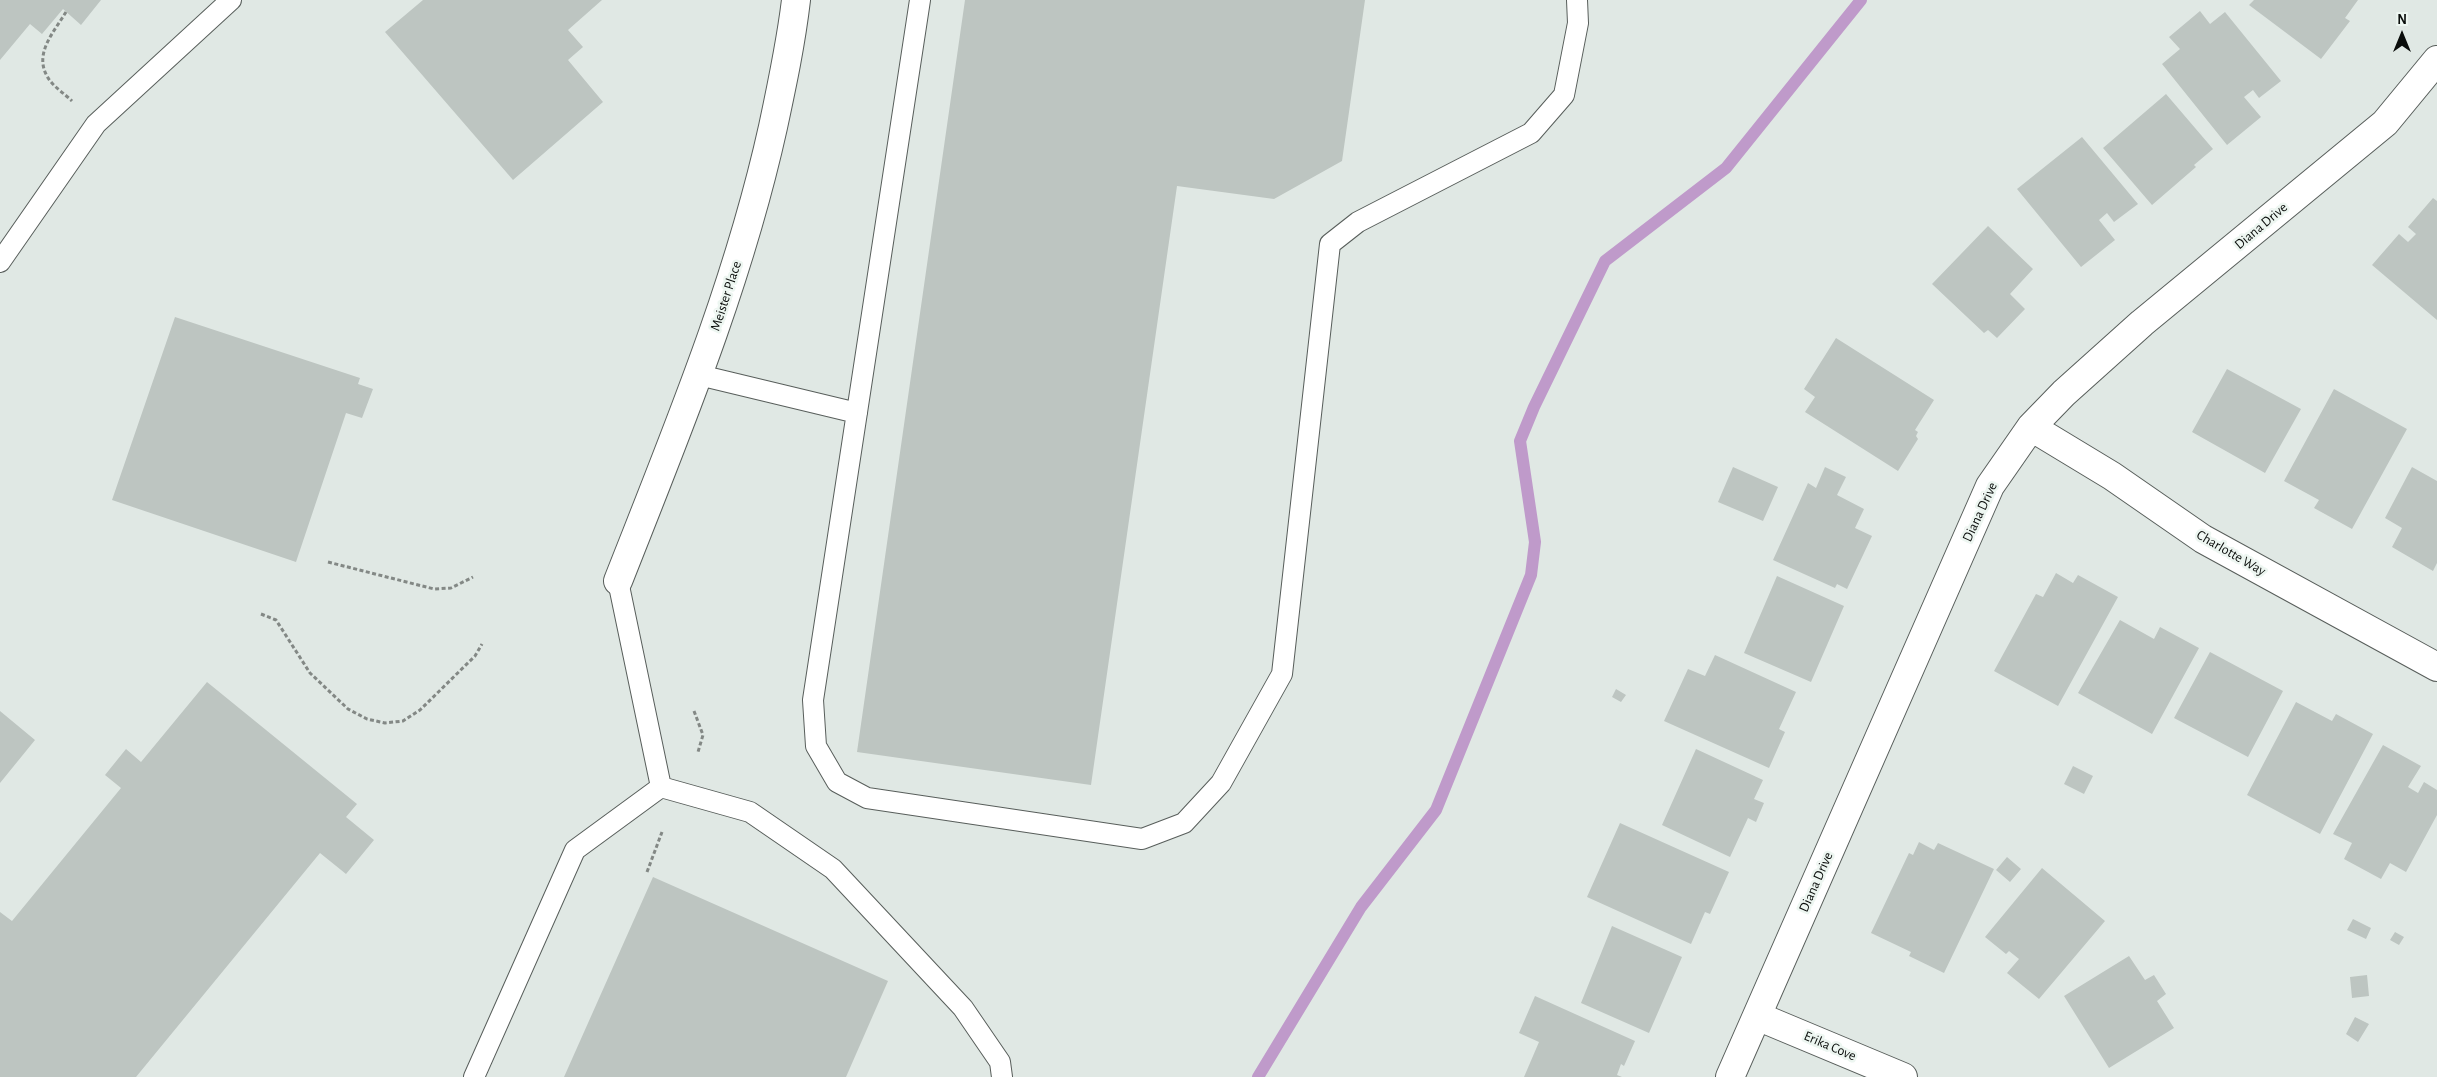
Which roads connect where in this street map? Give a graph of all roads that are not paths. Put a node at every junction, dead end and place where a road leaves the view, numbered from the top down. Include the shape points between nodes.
1 (232, 0) edge
2 (796, 0) edge
3 (920, 0) edge
4 (1577, 0) edge
5 (2437, 60) edge
6 (0, 262) edge
7 (699, 376) junction
8 (857, 413) junction
9 (2032, 427) junction
10 (618, 581) joint
11 (2437, 667) edge
12 (660, 787) junction
13 (1757, 1016) junction
14 (474, 1077) edge
15 (1002, 1077) edge
16 (1730, 1077) edge
17 (1903, 1077) edge

1 - 6 lane via 96,124
2 - 7 street, Meister Place via 786,67 760,184 736,270
3 - 8 lane
4 - 8 lane via 1578,22 1564,96 1531,133 1358,222 1330,244 1282,674 1221,783 1184,823 1142,838 867,798 837,782 816,746 813,700
5 - 9 street, Diana Drive via 2384,123 2142,323 2064,393
7 - 8 lane
7 - 10 street, Meister Place
9 - 11 street, Charlotte Way via 2112,476 2204,539
9 - 13 street, Diana Drive via 1990,486
10 - 12 lane
12 - 14 lane via 575,850
12 - 15 lane via 750,812 832,869 963,1008 1000,1062
13 - 16 street, Diana Drive
13 - 17 street, Erika Cove

